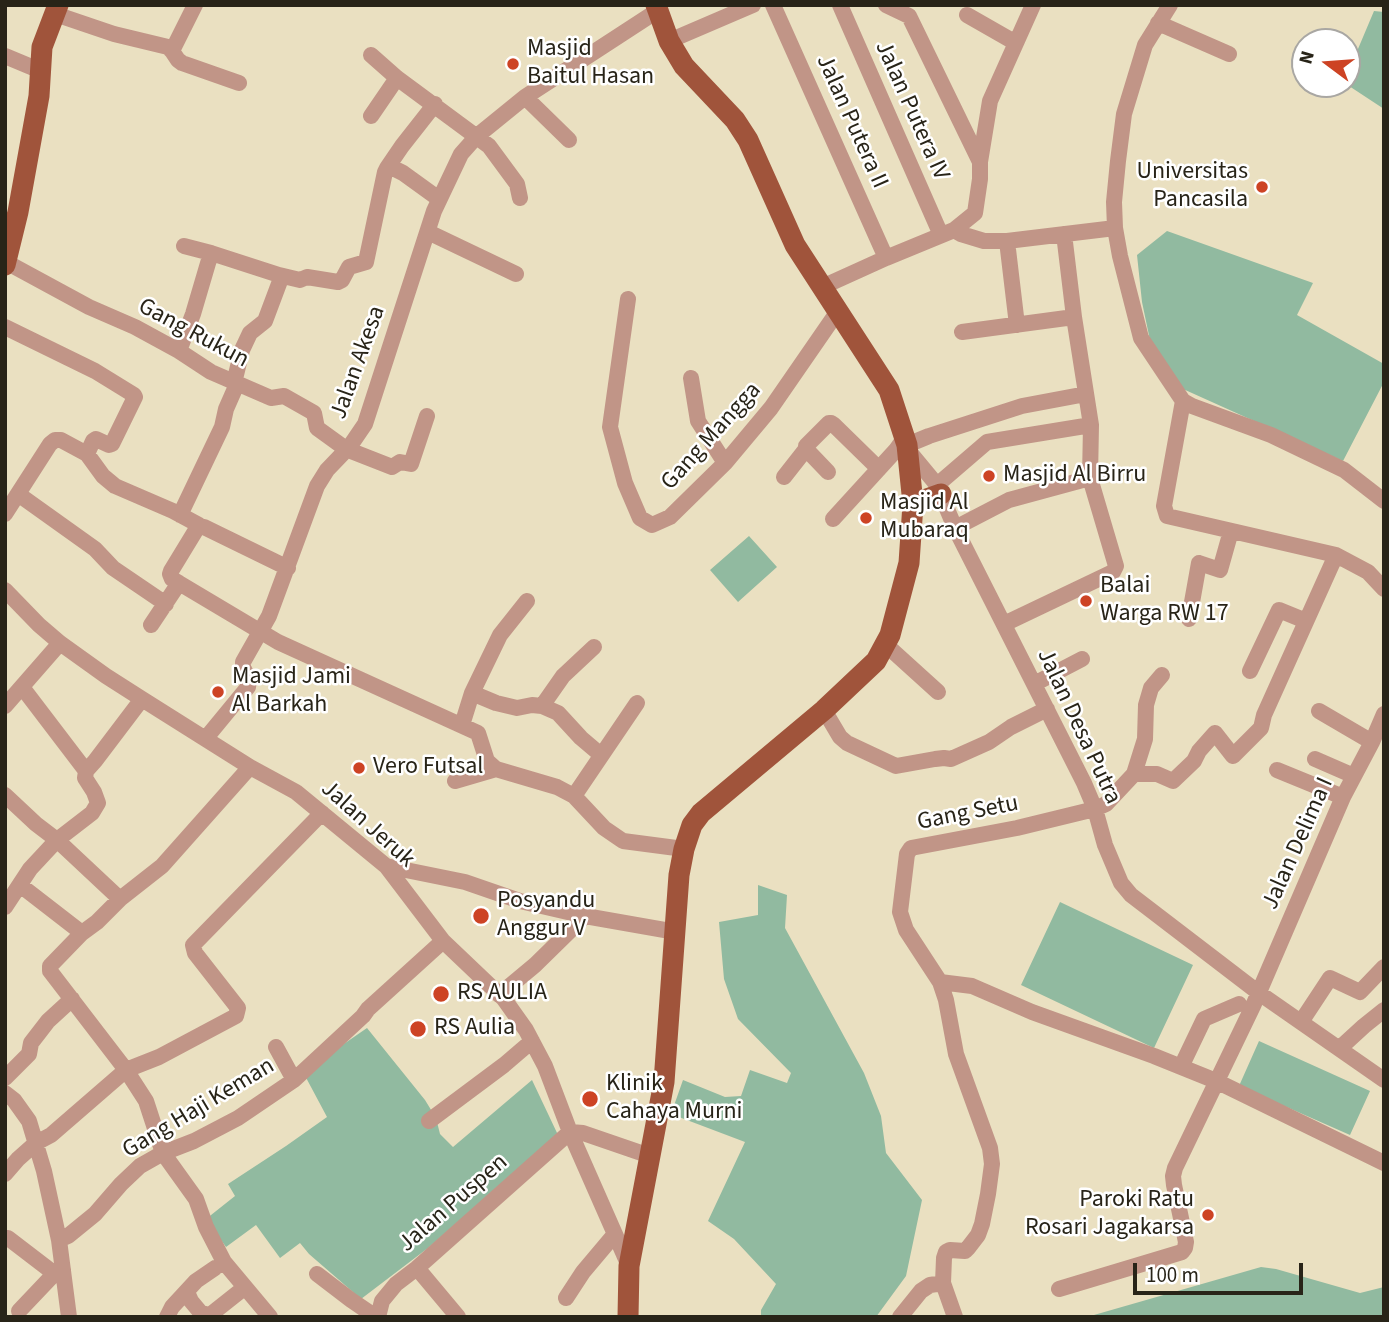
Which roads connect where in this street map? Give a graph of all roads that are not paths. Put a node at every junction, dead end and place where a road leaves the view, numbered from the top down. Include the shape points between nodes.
1 (195, 5) edge
2 (753, 5) edge
3 (774, 5) edge
4 (840, 5) edge
5 (1033, 5) edge
6 (1170, 5) edge
7 (657, 8) edge
8 (897, 8) edge
9 (56, 10) edge
10 (967, 15) dead end
11 (1158, 23) junction
12 (669, 41) junction
13 (1016, 43) junction
14 (173, 51) junction
15 (1229, 54) dead end
16 (5, 55) edge
17 (371, 55) dead end
18 (41, 71) junction
19 (397, 78) junction
20 (239, 83) dead end
21 (525, 97) junction
22 (435, 104) junction
23 (371, 116) dead end
24 (477, 136) junction
25 (569, 140) dead end
26 (980, 162) junction
27 (387, 168) junction
28 (520, 198) dead end
29 (439, 199) junction
30 (1110, 229) junction
31 (428, 232) junction
32 (948, 232) junction
33 (1064, 234) junction
34 (1007, 240) junction
35 (184, 246) dead end
36 (211, 253) junction
37 (886, 258) junction
38 (6, 264) edge
39 (516, 274) dead end
40 (279, 275) junction
41 (822, 287) junction
42 (628, 299) dead end
43 (838, 311) junction
44 (1074, 317) junction
45 (1017, 325) junction
46 (5, 327) edge
47 (961, 332) dead end
48 (178, 351) junction
49 (691, 378) dead end
50 (236, 383) junction
51 (1086, 394) junction
52 (1183, 401) junction
53 (427, 416) dead end
54 (1091, 425) junction
55 (907, 444) junction
56 (346, 449) junction
57 (806, 449) junction
58 (86, 454) junction
59 (725, 463) junction
60 (879, 469) junction
61 (828, 472) dead end
62 (784, 477) dead end
63 (1090, 478) junction
64 (939, 489) junction
65 (18, 494) junction
66 (913, 499) junction
67 (1384, 501) edge
68 (5, 514) edge
69 (180, 515) junction
70 (833, 519) dead end
71 (204, 527) dead end
72 (955, 528) junction
73 (1231, 531) junction
74 (1336, 555) junction
75 (288, 568) junction
76 (179, 583) junction
77 (1384, 589) edge
78 (5, 590) edge
79 (527, 601) dead end
80 (166, 604) junction
81 (1189, 619) dead end
82 (1306, 621) junction
83 (1004, 624) junction
84 (151, 625) dead end
85 (261, 633) junction
86 (60, 643) junction
87 (885, 644) junction
88 (594, 647) dead end
89 (1083, 659) dead end
90 (1250, 671) dead end
91 (1161, 675) dead end
92 (1034, 684) junction
93 (22, 687) junction
94 (937, 692) dead end
95 (472, 693) junction
96 (142, 699) junction
97 (637, 703) dead end
98 (5, 706) edge
99 (541, 706) junction
100 (1047, 709) junction
101 (824, 710) junction
102 (1319, 711) dead end
103 (1384, 714) edge
104 (462, 724) junction
105 (206, 738) junction
106 (1373, 750) edge
107 (601, 755) junction
108 (1315, 759) dead end
109 (491, 765) junction
110 (250, 767) junction
111 (1277, 770) dead end
112 (86, 771) junction
113 (1134, 774) junction
114 (1354, 776) junction
115 (455, 780) dead end
116 (5, 795) edge
117 (574, 796) junction
118 (1343, 797) junction
119 (1094, 805) junction
120 (322, 813) junction
121 (57, 840) junction
122 (684, 849) junction
123 (386, 866) junction
124 (20, 885) junction
125 (120, 899) junction
126 (5, 907) edge
127 (585, 916) junction
128 (676, 932) junction
129 (82, 933) junction
130 (443, 941) junction
131 (1384, 967) edge
132 (940, 982) junction
133 (1259, 993) junction
134 (499, 995) junction
135 (72, 999) junction
136 (1239, 1004) dead end
137 (1384, 1010) edge
138 (1301, 1022) junction
139 (532, 1041) junction
140 (276, 1046) dead end
141 (1340, 1048) junction
142 (1181, 1067) junction
143 (126, 1070) junction
144 (5, 1078) edge
145 (294, 1080) junction
146 (1384, 1080) edge
147 (1216, 1081) junction
148 (5, 1093) edge
149 (429, 1121) dead end
150 (570, 1132) junction
151 (36, 1143) junction
152 (163, 1153) junction
153 (650, 1156) junction
154 (1384, 1163) edge
155 (5, 1174) edge
156 (615, 1234) junction
157 (8, 1238) dead end
158 (58, 1240) junction
159 (629, 1266) junction
160 (215, 1268) dead end
161 (417, 1268) junction
162 (59, 1272) junction
163 (317, 1274) dead end
164 (940, 1284) junction
165 (246, 1289) junction
166 (1059, 1289) dead end
167 (187, 1292) junction
168 (566, 1298) dead end
169 (19, 1311) dead end
170 (69, 1317) edge
171 (167, 1317) edge
172 (271, 1317) edge
173 (377, 1317) edge
174 (458, 1317) edge
175 (628, 1317) edge
176 (900, 1317) edge
177 (955, 1317) edge

1 - 14 street
2 - 12 street
3 - 37 street, Jalan Putera II
4 - 32 street, Jalan Putera IV
5 - 13 street
6 - 11 street
7 - 12 main road
7 - 21 street, Jalan Akesa
8 - 26 street via 909,16
9 - 14 street
9 - 18 main road via 42,47
10 - 13 street
11 - 15 street
11 - 30 street via 1145,45 1124,114
12 - 41 main road via 684,66 748,140 785,227
13 - 26 street via 990,101
14 - 20 street via 182,63
16 - 18 street
17 - 19 street
18 - 38 main road via 26,174
19 - 22 street
19 - 23 street
21 - 24 street, Jalan Akesa
21 - 25 street
22 - 24 street
22 - 27 street
24 - 28 street via 517,184
24 - 29 street, Jalan Akesa via 461,154
26 - 32 street via 975,213
27 - 29 street via 403,173
27 - 40 street via 366,262 349,267 338,282
29 - 31 street, Jalan Akesa
30 - 33 street
30 - 52 street via 1141,338
31 - 39 street
31 - 56 street, Jalan Akesa via 365,424
32 - 34 street via 984,241
32 - 37 street
33 - 34 street
33 - 44 street
34 - 45 street
35 - 36 street
36 - 40 street
36 - 48 street
37 - 41 street
38 - 48 street, Gang Rukun
40 - 50 street via 265,321 250,333 242,350
41 - 43 main road
42 - 59 street, Gang Mangga via 610,427 640,518 652,525 670,517
43 - 55 main road via 889,390
43 - 59 street, Gang Mangga via 771,408
44 - 45 street
44 - 51 street
45 - 47 street
46 - 58 street via 135,397 112,444 96,439
48 - 50 street, Gang Rukun
49 - 59 street via 698,421
50 - 56 street, Gang Rukun via 271,398 284,396 314,412 317,428
50 - 69 street via 222,427
51 - 54 street
51 - 55 street via 1022,406
52 - 67 street via 1344,470
52 - 73 street via 1164,506 1167,516
53 - 56 street via 411,464 400,462 392,467
54 - 63 street
54 - 64 street via 987,442
55 - 60 street
55 - 64 street, Jalan Desa Putra
55 - 66 main road
56 - 75 street, Jalan Akesa via 317,486
57 - 60 street via 831,423
57 - 61 street
57 - 62 street
58 - 65 street via 55,440
58 - 69 street via 115,486
60 - 70 street
63 - 72 street via 1009,500
63 - 83 street via 1116,566 1113,572
64 - 66 main road
64 - 72 street, Jalan Desa Putra
65 - 68 street
65 - 80 street
66 - 87 main road via 909,563
69 - 76 street via 199,525 170,575
71 - 75 street
72 - 83 street, Jalan Desa Putra
73 - 74 street
73 - 81 street via 1220,569 1199,563
74 - 77 street via 1367,572
74 - 82 street
75 - 85 street, Jalan Akesa
76 - 80 street
76 - 85 street
78 - 86 street, Jalan Jeruk
79 - 95 street via 500,635
80 - 84 street
82 - 90 street via 1279,610
82 - 113 street via 1261,728 1233,756 1215,733 1173,781 1157,774
83 - 92 street, Jalan Desa Putra
85 - 104 street
85 - 105 street, Jalan Akesa via 243,662 248,687
86 - 93 street
86 - 96 street, Jalan Jeruk
87 - 94 street
87 - 101 main road via 876,660
88 - 99 street via 563,676
89 - 92 street
91 - 113 street via 1146,705 1144,739
92 - 100 street, Jalan Desa Putra
93 - 98 street
93 - 112 street
95 - 99 street via 517,708
95 - 104 street
96 - 105 street, Jalan Jeruk
96 - 112 street
97 - 107 street
99 - 107 street via 558,713
100 - 101 street via 951,759 896,766 847,743
100 - 119 street, Jalan Desa Putra
101 - 122 main road via 701,813
102 - 106 street
103 - 106 street, Jalan Delima I
104 - 109 street via 478,733
105 - 110 street, Jalan Jeruk
106 - 114 street, Jalan Delima I
107 - 117 street
108 - 114 street
109 - 115 street
109 - 117 street
110 - 120 street, Jalan Jeruk via 296,792
110 - 125 street via 162,866
111 - 118 street
112 - 121 street via 98,803
113 - 119 street via 1106,804
114 - 118 street, Jalan Delima I
116 - 121 street
117 - 122 street via 623,841
118 - 133 street, Jalan Delima I
119 - 132 street, Gang Setu via 1017,828 911,848 900,912 906,930
119 - 133 street, Jalan Desa Putra via 1105,845 1131,895
120 - 123 street, Jalan Jeruk
120 - 143 street via 193,945 238,1009 236,1016
121 - 124 street
121 - 125 street
122 - 128 main road
123 - 127 street via 465,882
123 - 130 street, Jalan Jeruk
124 - 126 street
124 - 129 street
125 - 129 street
127 - 128 street
127 - 134 street
128 - 153 main road via 664,1082
129 - 135 street via 50,966
130 - 134 street, Jalan Jeruk
130 - 145 street, Gang Haji Keman
131 - 138 street via 1360,992 1330,978
132 - 142 street via 972,986
132 - 164 street via 956,1054 992,1164 978,1235 965,1251 946,1252
133 - 138 street, Jalan Desa Putra
133 - 147 street, Jalan Delima I
134 - 139 street, Jalan Jeruk
135 - 143 street
135 - 144 street via 47,1021 31,1042 29,1054
136 - 142 street via 1204,1019
137 - 141 street
138 - 141 street, Jalan Desa Putra
139 - 149 street
139 - 150 street, Jalan Jeruk
140 - 145 street
141 - 146 street, Jalan Desa Putra
142 - 147 street
143 - 151 street
143 - 152 street via 146,1101
145 - 152 street, Gang Haji Keman via 238,1118
147 - 154 street
147 - 166 street, Jalan Delima I via 1173,1176 1186,1242 1182,1252
148 - 151 street via 29,1121
150 - 153 street
150 - 156 street, Jalan Jeruk
150 - 161 street, Jalan Puspen
151 - 155 street
151 - 158 street
152 - 158 street, Gang Haji Keman via 140,1166 95,1214
152 - 165 street via 196,1199 224,1262
153 - 159 main road
156 - 159 street, Jalan Jeruk
156 - 168 street
157 - 162 street
158 - 162 street
159 - 175 main road
160 - 167 street
161 - 173 street, Jalan Puspen via 387,1294
161 - 174 street
162 - 169 street
162 - 170 street
163 - 173 street
164 - 176 street via 921,1291
164 - 177 street
165 - 167 street via 210,1315 201,1313
165 - 172 street
167 - 171 street

